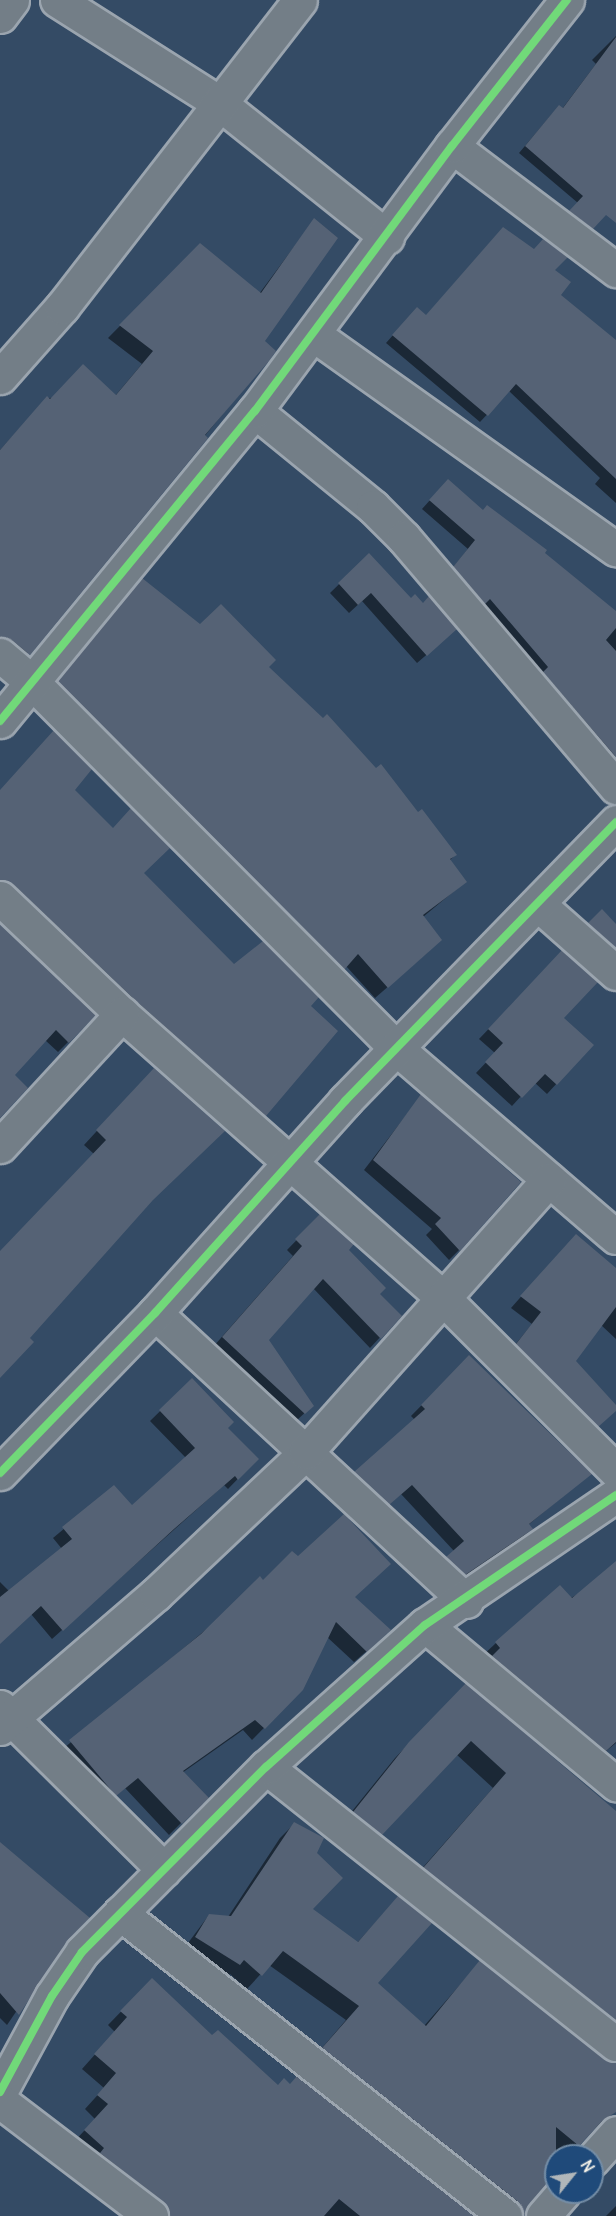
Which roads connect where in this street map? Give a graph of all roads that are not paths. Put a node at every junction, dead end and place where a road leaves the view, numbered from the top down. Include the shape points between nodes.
1 (12, 0) edge
2 (57, 0) edge
3 (300, 0) edge
4 (567, 0) edge
5 (0, 16) edge
6 (219, 103) junction
7 (452, 146) junction
8 (387, 237) junction
9 (616, 270) edge
10 (313, 334) junction
11 (0, 377) edge
12 (255, 411) junction
13 (616, 549) edge
14 (0, 655) edge
15 (32, 682) junction
16 (0, 721) edge
17 (616, 787) edge
18 (616, 822) edge
19 (0, 898) edge
20 (538, 904) junction
21 (616, 973) edge
22 (122, 1014) junction
23 (396, 1048) junction
24 (0, 1146) edge
25 (288, 1162) junction
26 (549, 1179) junction
27 (616, 1237) edge
28 (443, 1298) junction
29 (156, 1313) junction
30 (306, 1452) junction
31 (616, 1471) edge
32 (0, 1473) edge
33 (616, 1495) edge
34 (466, 1600) junction
35 (425, 1625) junction
36 (3, 1717) edge
37 (266, 1767) junction
38 (616, 1784) edge
39 (164, 1870) junction
40 (120, 1913) junction
41 (616, 2044) edge
42 (0, 2092) edge
43 (0, 2101) edge
44 (616, 2133) edge
45 (604, 2146) edge
46 (554, 2204) edge
47 (151, 2216) edge
48 (505, 2216) edge
49 (543, 2216) edge

1 - 5 street
2 - 6 street
3 - 6 street
4 - 7 street
6 - 8 street
6 - 11 street via 62,307
7 - 8 street
7 - 9 street
8 - 10 street
10 - 12 street
10 - 13 street
12 - 15 street
12 - 17 street via 404,538
14 - 15 street
15 - 16 street
15 - 23 street
18 - 20 street
19 - 22 street
20 - 21 street
20 - 23 street
22 - 24 street
22 - 25 street
23 - 25 street
23 - 26 street
25 - 28 street
25 - 29 street
26 - 27 street
26 - 28 street
28 - 30 street
28 - 31 street
29 - 30 street
29 - 32 street
30 - 34 street
30 - 36 street via 156,1594
33 - 34 street
34 - 35 street
35 - 37 street
35 - 38 street
36 - 39 street
37 - 39 street
37 - 41 street
39 - 40 street
40 - 42 street via 82,1952 58,1987
40 - 48 street
43 - 47 street
44 - 45 street
46 - 49 street

